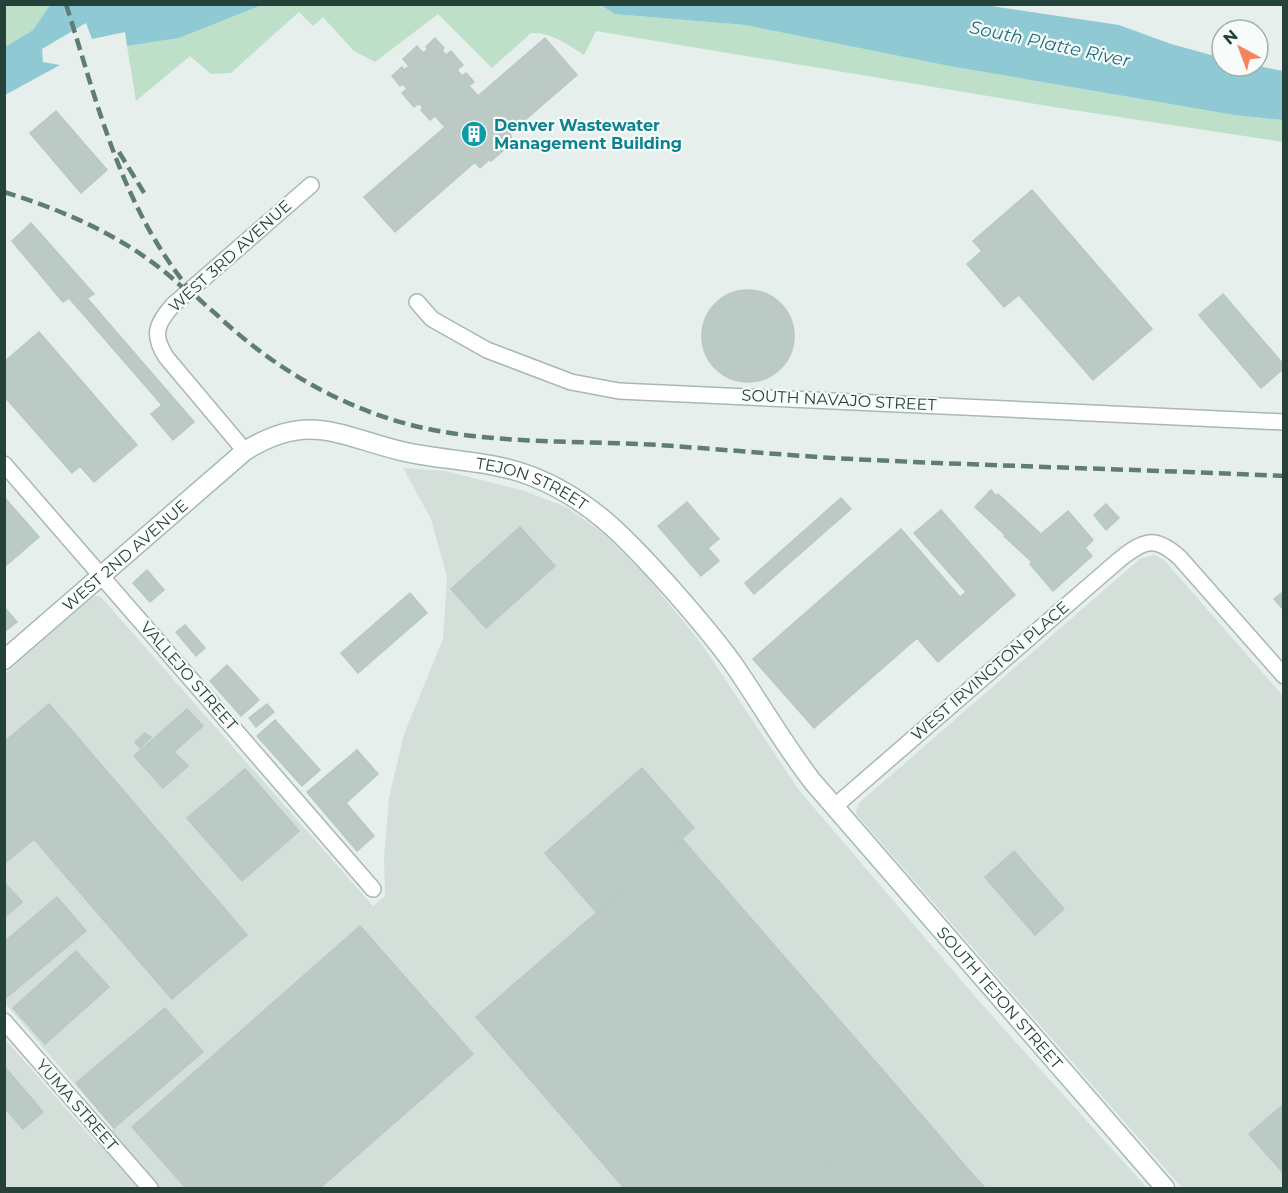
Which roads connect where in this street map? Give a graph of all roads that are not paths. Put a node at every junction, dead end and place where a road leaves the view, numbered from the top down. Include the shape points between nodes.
1 (311, 185) dead end
2 (417, 302) dead end
3 (1284, 422) edge
4 (245, 451) junction
5 (4, 464) edge
6 (101, 576) junction
7 (4, 660) edge
8 (1284, 676) edge
9 (834, 807) junction
10 (373, 888) dead end
11 (4, 1021) edge
12 (150, 1188) edge
13 (1165, 1188) edge

1 - 4 street, WEST 3RD AVENUE via 173,305 157,332 166,357
2 - 3 street, SOUTH NAVAJO STREET via 432,319 487,350 571,382 619,391
4 - 6 street, WEST 2ND AVENUE
4 - 9 street, TEJON STREET via 278,434 321,429 401,451 512,470 545,481 574,497 624,536 706,628 797,761
5 - 6 street, VALLEJO STREET
6 - 7 street, WEST 2ND AVENUE
6 - 10 street, VALLEJO STREET
8 - 9 street, WEST IRVINGTON PLACE via 1180,558 1165,546 1150,542 1119,560
9 - 13 street, SOUTH TEJON STREET
11 - 12 street, YUMA STREET

